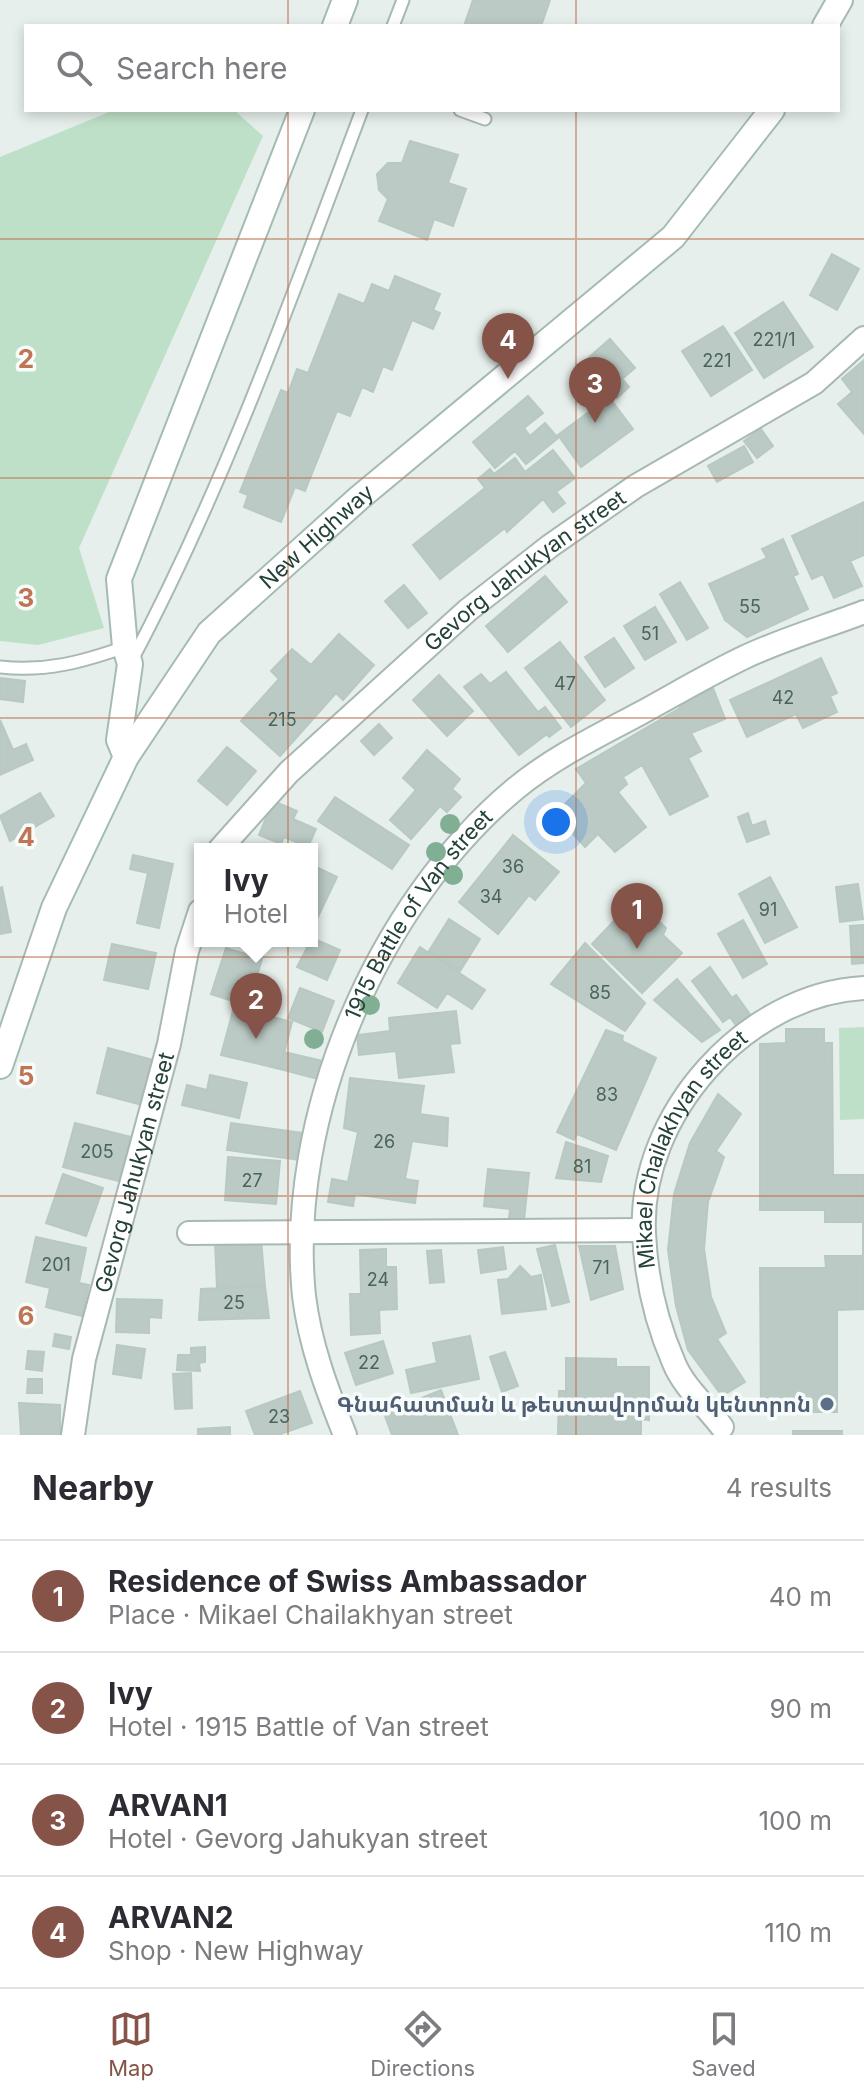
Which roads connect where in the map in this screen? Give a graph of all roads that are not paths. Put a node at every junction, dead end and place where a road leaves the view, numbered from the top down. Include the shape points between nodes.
1 (345, 0) edge
2 (403, 0) edge
3 (840, 0) edge
4 (336, 24) edge
5 (394, 24) edge
6 (826, 24) edge
7 (301, 112) edge
8 (361, 112) edge
9 (466, 112) edge
10 (770, 112) edge
11 (485, 119) dead end
12 (864, 338) edge
13 (864, 612) edge
14 (127, 656) junction
15 (0, 667) edge
16 (126, 757) junction
17 (225, 843) edge
18 (194, 929) edge
19 (864, 988) edge
20 (0, 1066) edge
21 (643, 1230) junction
22 (189, 1233) dead end
23 (304, 1233) junction
24 (722, 1427) dead end
25 (73, 1435) edge
26 (345, 1435) edge

1 - 4 main road
2 - 5 lane
3 - 6 main road
7 - 14 main road via 119,579
8 - 14 lane via 283,320 162,604
9 - 11 lane
10 - 16 main road, New Highway via 673,237 359,498 209,633
12 - 17 street, Gevorg Jahukyan street via 814,383 636,486 468,610 289,772
13 - 23 street, 1915 Battle of Van street via 746,656 600,734 516,789 455,848 361,994 330,1070 311,1153
14 - 15 lane via 29,670
14 - 16 main road via 119,740
16 - 20 main road, New Highway via 54,908
18 - 25 street, Gevorg Jahukyan street via 169,1044 84,1359
19 - 21 street, Mikael Chailakhyan street via 772,1015 732,1041 701,1073 673,1114 652,1171
21 - 23 street
21 - 24 street, Mikael Chailakhyan street via 652,1301 675,1367
22 - 23 street
23 - 26 street, 1915 Battle of Van street via 304,1296 319,1371

